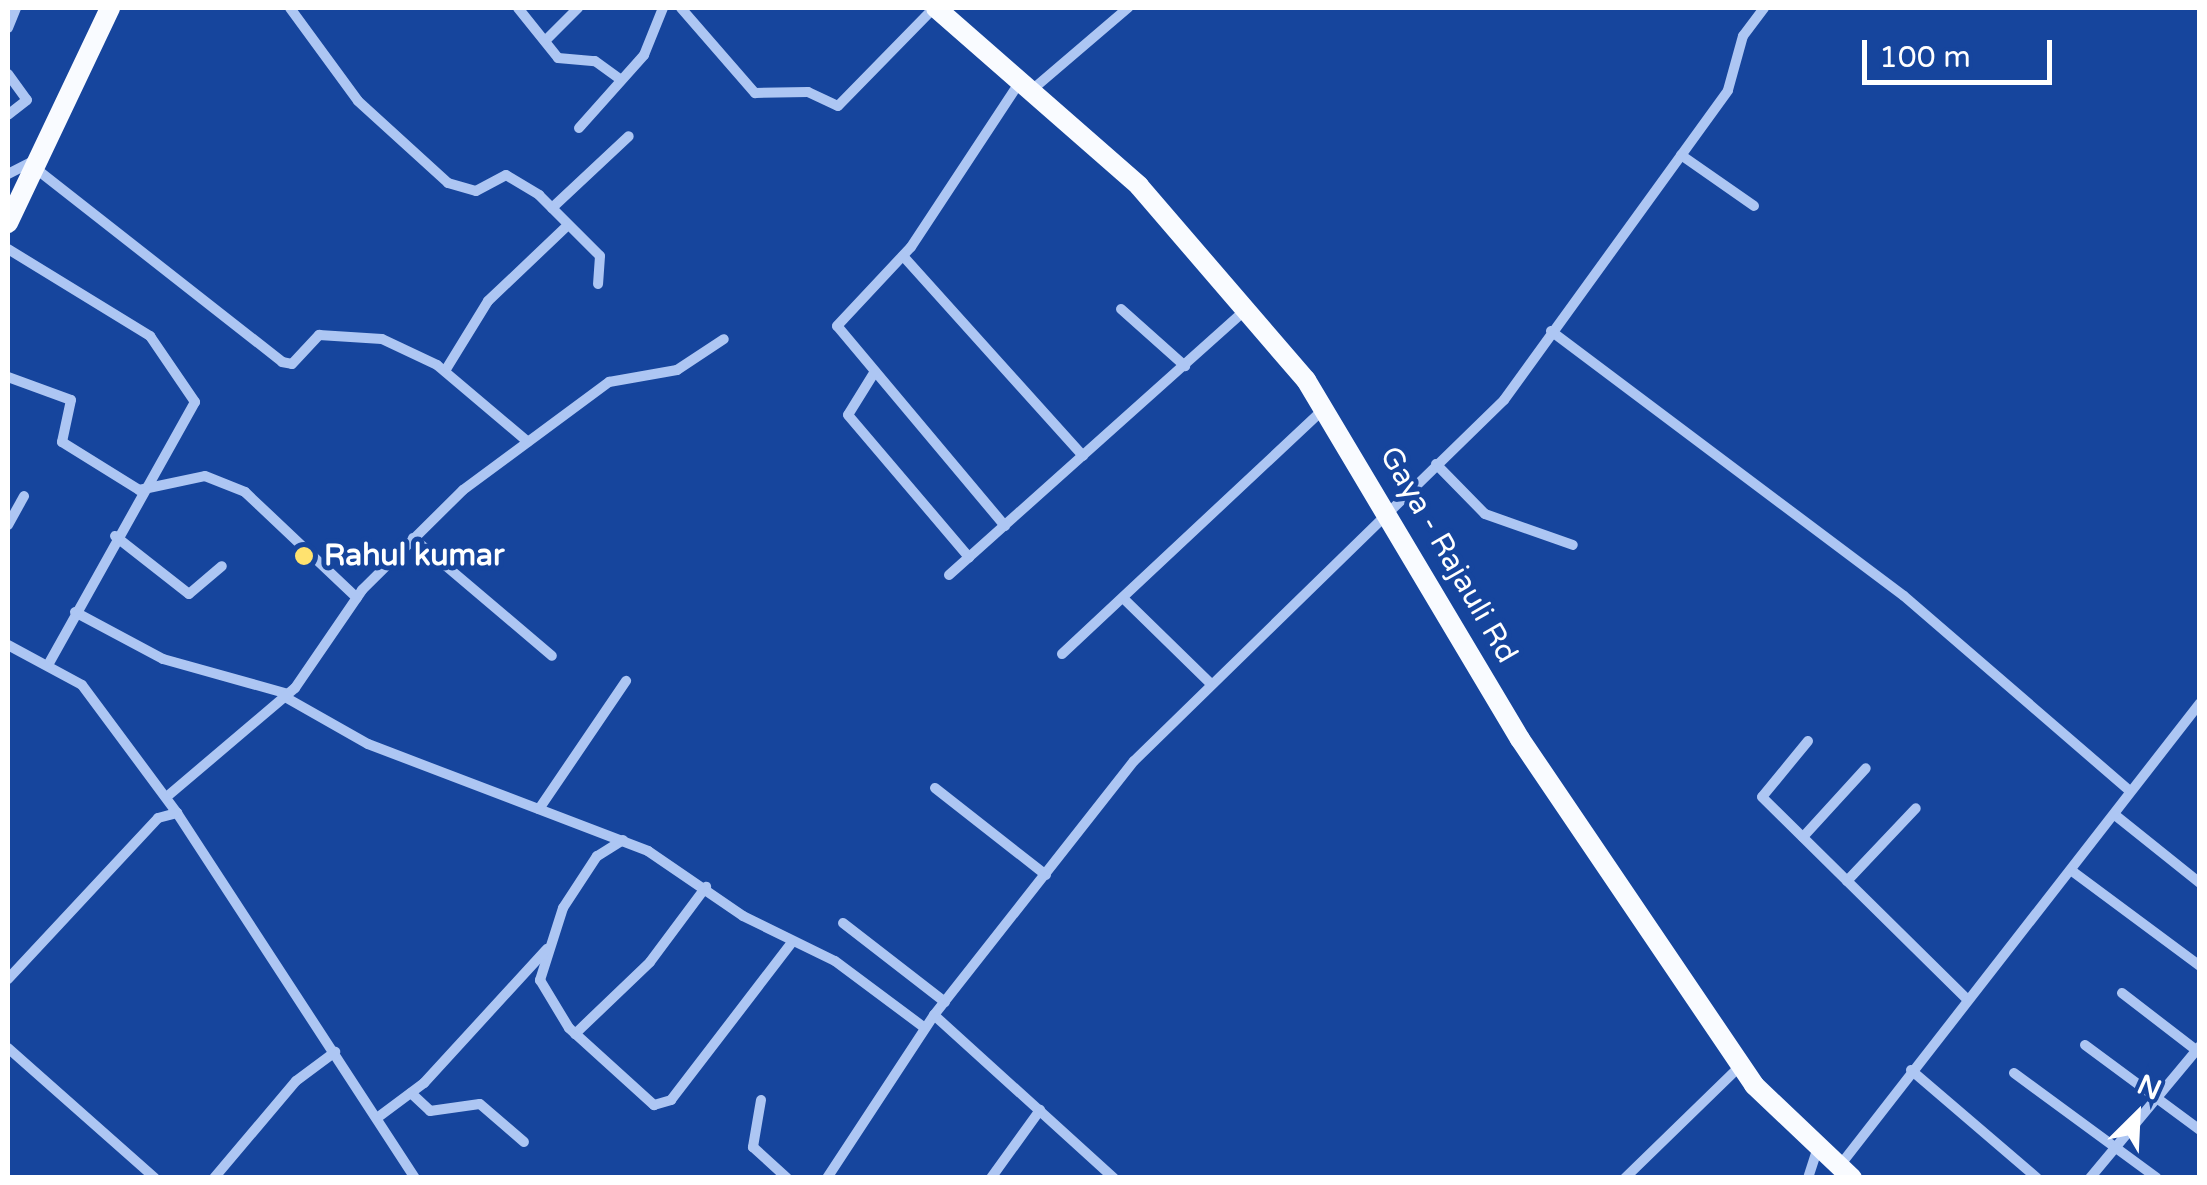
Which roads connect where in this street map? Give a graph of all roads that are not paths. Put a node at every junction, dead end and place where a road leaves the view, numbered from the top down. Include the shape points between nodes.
1 (16, 8) edge
2 (110, 8) edge
3 (290, 8) edge
4 (518, 8) edge
5 (578, 8) edge
6 (664, 8) edge
7 (681, 8) edge
8 (935, 8) edge
9 (1128, 8) edge
10 (1764, 8) edge
11 (8, 26) edge
12 (545, 41) junction
13 (8, 74) edge
14 (621, 80) junction
15 (1027, 84) junction
16 (8, 116) edge
17 (579, 128) dead end
18 (629, 136) dead end
19 (1681, 155) junction
20 (37, 163) junction
21 (8, 174) edge
22 (1754, 206) dead end
23 (552, 208) junction
24 (8, 223) edge
25 (567, 226) junction
26 (8, 248) edge
27 (903, 256) junction
28 (598, 284) dead end
29 (1121, 308) dead end
30 (1247, 309) junction
31 (1552, 331) junction
32 (724, 339) dead end
33 (1184, 366) junction
34 (445, 372) junction
35 (874, 373) junction
36 (8, 377) edge
37 (1326, 407) junction
38 (528, 442) junction
39 (1083, 456) junction
40 (1436, 464) junction
41 (139, 490) junction
42 (24, 496) dead end
43 (1387, 510) junction
44 (8, 524) edge
45 (1004, 526) junction
46 (114, 536) junction
47 (413, 538) junction
48 (1573, 545) dead end
49 (969, 558) junction
50 (222, 566) dead end
51 (949, 575) dead end
52 (357, 598) junction
53 (1124, 598) junction
54 (75, 612) junction
55 (8, 644) edge
56 (1062, 654) dead end
57 (552, 656) dead end
58 (49, 663) junction
59 (626, 681) dead end
60 (1209, 682) junction
61 (286, 695) junction
62 (2200, 703) edge
63 (1808, 741) dead end
64 (1866, 768) dead end
65 (935, 788) dead end
66 (2130, 791) junction
67 (170, 794) junction
68 (1916, 808) dead end
69 (539, 809) junction
70 (177, 814) junction
71 (2115, 815) junction
72 (1803, 838) junction
73 (623, 840) junction
74 (2072, 871) junction
75 (1046, 875) junction
76 (1847, 882) junction
77 (2200, 883) edge
78 (706, 887) junction
79 (844, 923) dead end
80 (793, 941) junction
81 (548, 949) junction
82 (2200, 966) edge
83 (8, 979) edge
84 (2122, 993) dead end
85 (1964, 997) junction
86 (945, 1002) junction
87 (934, 1015) junction
88 (925, 1028) junction
89 (576, 1034) junction
90 (2085, 1045) dead end
91 (8, 1048) edge
92 (2198, 1048) edge
93 (335, 1052) junction
94 (1740, 1065) junction
95 (1911, 1070) junction
96 (2014, 1073) dead end
97 (411, 1092) junction
98 (2156, 1097) junction
99 (761, 1100) dead end
100 (1040, 1110) junction
101 (377, 1118) junction
102 (2200, 1130) edge
103 (524, 1142) dead end
104 (2114, 1148) junction
105 (1817, 1150) junction
106 (1845, 1173) edge
107 (154, 1178) edge
108 (214, 1178) edge
109 (414, 1178) edge
110 (787, 1178) edge
111 (827, 1178) edge
112 (991, 1178) edge
113 (1114, 1178) edge
114 (1625, 1178) edge
115 (1808, 1178) edge
116 (2037, 1178) edge
117 (2090, 1178) edge
118 (2157, 1178) edge

1 - 11 street
2 - 20 main road
3 - 23 street via 358,101 448,183 476,191 515,178
4 - 12 street
5 - 12 street
6 - 14 street
7 - 8 street via 756,94 808,92 838,106
8 - 15 main road, Gaya - Rajauli Rd
9 - 15 street
10 - 19 street via 1743,36 1732,84
12 - 14 street via 564,61 596,60
13 - 16 street via 27,96
14 - 17 street
15 - 27 street
15 - 30 main road, Gaya - Rajauli Rd via 1139,186
18 - 23 street
19 - 22 street
19 - 31 street
20 - 21 street
20 - 24 main road
20 - 34 street via 282,362 292,364 327,334 382,339
23 - 25 street
25 - 28 street via 600,256
25 - 34 street via 488,300
26 - 41 street via 150,336 192,398 191,419
27 - 35 street via 837,326
27 - 39 street
29 - 33 street
30 - 33 street
30 - 37 main road, Gaya - Rajauli Rd
31 - 40 street via 1494,411
31 - 66 street via 1904,596
32 - 38 street via 677,370 609,382
33 - 39 street
34 - 38 street
35 - 45 street
35 - 49 street via 848,415
36 - 41 street via 71,400 62,442
37 - 43 main road, Gaya - Rajauli Rd
37 - 53 street
38 - 47 street
39 - 45 street
40 - 43 street
40 - 48 street via 1485,514
41 - 46 street
41 - 52 street via 205,476 229,482 274,512
42 - 44 street
43 - 60 street
43 - 94 main road, Gaya - Rajauli Rd via 1520,739
45 - 49 street
46 - 50 street via 189,594
46 - 54 street
47 - 52 street
47 - 57 street
49 - 51 street
52 - 61 street
53 - 56 street
53 - 60 street
54 - 58 street
54 - 61 street via 163,659
55 - 58 street
58 - 67 street via 82,685
59 - 69 street
60 - 75 street
61 - 67 street
61 - 69 street via 340,732
62 - 66 street
63 - 72 street via 1760,792
64 - 72 street
65 - 75 street
66 - 71 street
67 - 70 street
68 - 76 street
69 - 73 street
70 - 83 street via 158,818
70 - 93 street
71 - 74 street
71 - 77 street
72 - 76 street
73 - 78 street
73 - 81 street via 591,864
74 - 82 street
74 - 85 street
75 - 86 street
76 - 85 street
78 - 80 street
78 - 89 street via 650,962
79 - 86 street
80 - 88 street
80 - 89 street via 664,1106
81 - 89 street via 545,1000
81 - 97 street
84 - 92 street
85 - 95 street
86 - 87 street
87 - 88 street
87 - 100 street
88 - 111 street
90 - 98 street
91 - 107 street
92 - 98 street
93 - 101 street
93 - 108 street via 296,1081
94 - 105 main road, Gaya - Rajauli Rd
94 - 114 street
95 - 106 street
95 - 116 street
96 - 104 street
97 - 101 street
97 - 103 street via 430,1110 480,1104
98 - 102 street
98 - 104 street
99 - 110 street via 753,1147
100 - 112 street
100 - 113 street
101 - 109 street
104 - 117 street
104 - 118 street
105 - 106 main road, Gaya - Rajauli Rd
105 - 115 street

